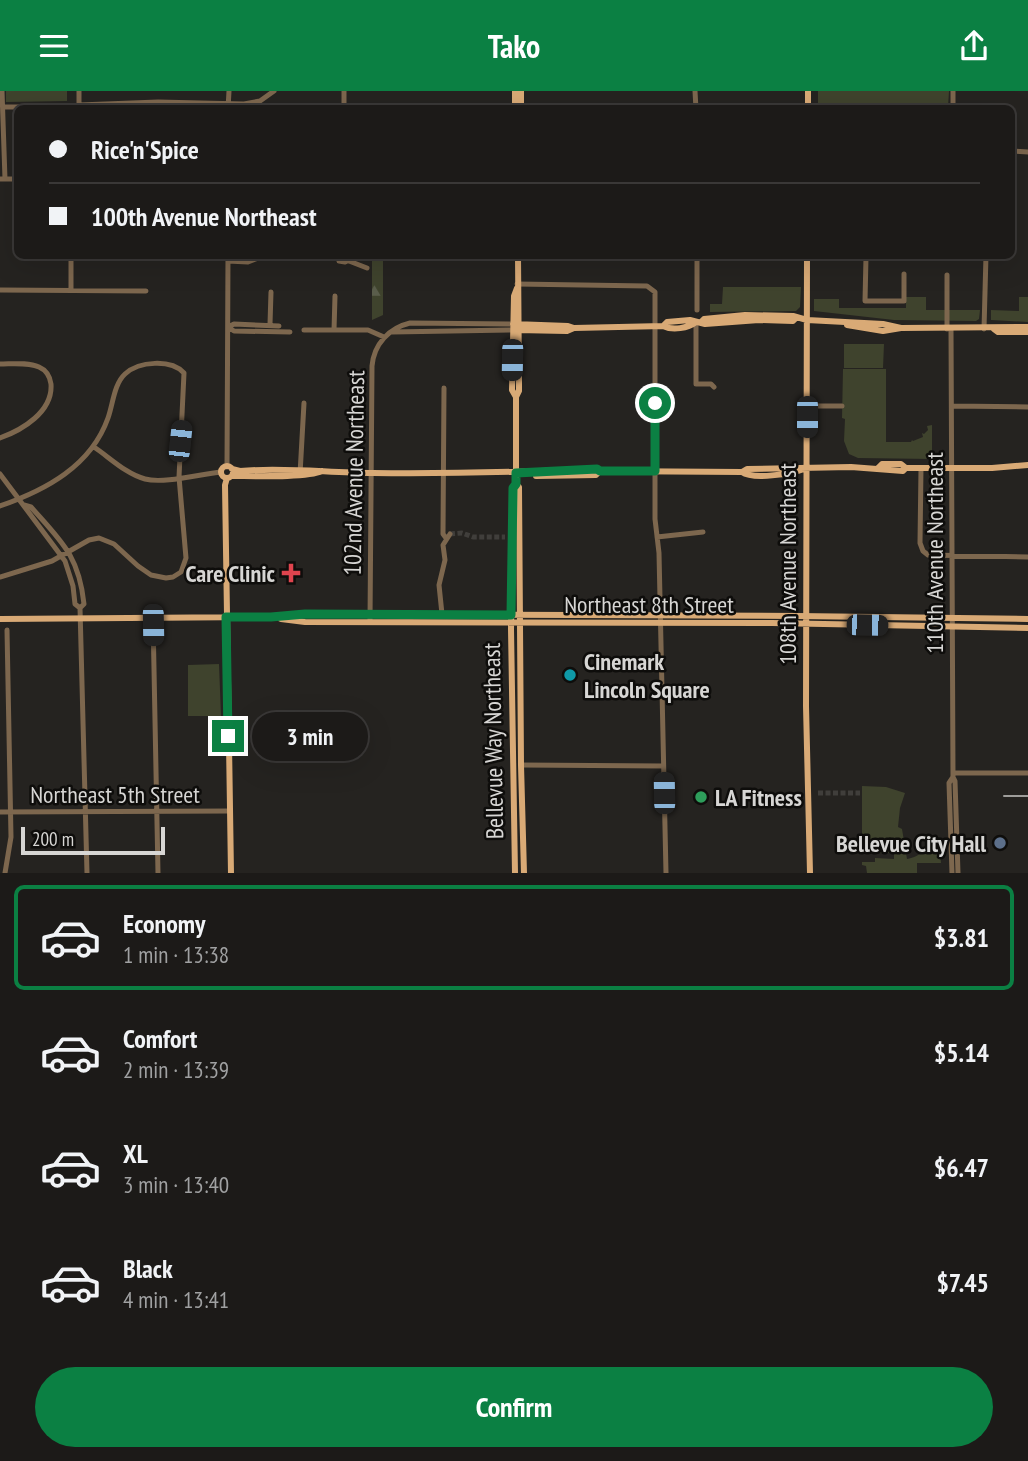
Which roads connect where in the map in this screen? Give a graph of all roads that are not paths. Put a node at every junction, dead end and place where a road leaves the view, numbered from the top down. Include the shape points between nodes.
1 (2, 91) edge
2 (79, 91) edge
3 (229, 91) edge
4 (274, 91) edge
5 (79, 105) joint
6 (228, 105) edge
7 (4, 107) junction
8 (14, 107) edge
9 (2, 179) edge
10 (71, 259) edge
11 (228, 259) edge
12 (233, 259) edge
13 (256, 259) edge
14 (352, 259) edge
15 (518, 259) edge
16 (697, 259) edge
17 (807, 259) edge
18 (866, 259) edge
19 (986, 259) edge
20 (367, 268) dead end
21 (904, 274) dead end
22 (947, 275) dead end
23 (517, 286) junction
24 (0, 290) edge
25 (71, 290) junction
26 (146, 291) dead end
27 (271, 292) dead end
28 (335, 296) dead end
29 (696, 310) dead end
30 (807, 320) junction
31 (699, 322) junction
32 (456, 323) junction
33 (270, 324) junction
34 (279, 326) dead end
35 (228, 327) junction
36 (516, 327) junction
37 (655, 327) junction
38 (949, 329) junction
39 (984, 329) junction
40 (304, 330) dead end
41 (334, 330) junction
42 (1028, 330) edge
43 (429, 331) junction
44 (290, 332) dead end
45 (392, 332) junction
46 (384, 337) junction
47 (0, 364) edge
48 (714, 387) dead end
49 (444, 388) dead end
50 (304, 403) dead end
51 (842, 405) dead end
52 (807, 406) junction
53 (951, 406) junction
54 (1028, 407) edge
55 (0, 438) edge
56 (94, 447) junction
57 (1028, 465) edge
58 (806, 468) junction
59 (921, 468) junction
60 (951, 468) junction
61 (600, 471) junction
62 (655, 471) junction
63 (228, 472) junction
64 (300, 472) junction
65 (371, 473) junction
66 (443, 473) junction
67 (516, 473) junction
68 (527, 473) junction
69 (0, 474) edge
70 (536, 476) joint
71 (179, 477) junction
72 (516, 484) junction
73 (19, 499) junction
74 (24, 505) junction
75 (0, 506) edge
76 (704, 532) dead end
77 (657, 537) junction
78 (69, 552) junction
79 (61, 556) junction
80 (951, 556) junction
81 (1028, 557) edge
82 (0, 577) edge
83 (80, 608) junction
84 (442, 614) junction
85 (350, 615) junction
86 (660, 615) junction
87 (806, 616) junction
88 (226, 617) junction
89 (271, 617) junction
90 (81, 618) junction
91 (153, 618) junction
92 (370, 618) junction
93 (511, 618) junction
94 (520, 618) junction
95 (951, 618) junction
96 (0, 619) edge
97 (1028, 619) edge
98 (314, 622) junction
99 (660, 623) junction
100 (806, 624) junction
101 (951, 627) junction
102 (1028, 628) edge
103 (7, 630) dead end
104 (512, 699) junction
105 (520, 724) junction
106 (521, 765) junction
107 (663, 766) junction
108 (1028, 772) edge
109 (953, 775) junction
110 (230, 811) junction
111 (0, 812) edge
112 (11, 812) junction
113 (156, 812) junction
114 (85, 813) junction
115 (951, 842) junction
116 (957, 855) junction
117 (5, 873) edge
118 (87, 873) edge
119 (158, 873) edge
120 (231, 873) edge
121 (515, 873) edge
122 (524, 873) edge
123 (666, 873) edge
124 (810, 873) edge
125 (952, 873) edge
126 (958, 873) edge

1 - 7 street
2 - 5 street
3 - 6 street
4 - 6 street via 251,103
5 - 6 street
7 - 8 street
7 - 9 street
10 - 25 street
11 - 35 street
12 - 13 street
14 - 20 street
15 - 23 main road, Bellevue Way Northeast
16 - 29 street
17 - 30 main road, 108th Avenue Northeast
18 - 21 street via 865,301 904,301
19 - 39 street
22 - 38 street, 110th Avenue Northeast
23 - 36 main road, Bellevue Way Northeast
23 - 37 street via 650,287 656,295
24 - 25 street
25 - 26 street
27 - 33 street
28 - 41 street
30 - 31 main road via 745,315
30 - 38 main road via 883,331
30 - 52 main road, 108th Avenue Northeast
31 - 37 main road via 667,322
31 - 48 street via 696,384
32 - 36 street
32 - 43 street
32 - 45 street via 410,323
33 - 34 street
33 - 35 street
35 - 44 street via 234,331
35 - 63 street
36 - 37 main road
36 - 43 street
36 - 67 main road, Bellevue Way Northeast
37 - 62 street
38 - 39 main road
38 - 53 street, 110th Avenue Northeast
39 - 42 main road
40 - 41 street
41 - 46 street via 368,330
43 - 45 street
45 - 46 street, 102nd Avenue Northeast
46 - 65 street, 102nd Avenue Northeast via 373,356
47 - 55 street via 35,365 46,371 51,381 46,404 29,423
49 - 66 street
50 - 64 street
51 - 52 street
52 - 58 main road, 108th Avenue Northeast
53 - 54 street
53 - 60 street, 110th Avenue Northeast
56 - 71 street via 144,479
56 - 71 street via 119,381 130,370 155,364 177,367 184,373
56 - 73 street via 56,482
57 - 60 main road
58 - 59 main road via 901,464
58 - 62 main road
58 - 87 main road, 108th Avenue Northeast
59 - 60 main road
59 - 80 street via 920,543 928,555
60 - 80 street, 110th Avenue Northeast
61 - 62 main road
61 - 68 main road
61 - 70 main road via 596,475
62 - 77 street
63 - 64 main road
63 - 71 street
63 - 88 main road
64 - 65 main road
65 - 66 main road
65 - 92 street, 102nd Avenue Northeast
66 - 67 main road
66 - 84 street via 443,534 448,536 439,585
67 - 68 main road
67 - 72 main road, Bellevue Way Northeast
68 - 70 street
69 - 73 street
71 - 78 street via 186,558 178,575 151,575 104,539 89,540
72 - 93 main road, Bellevue Way Northeast via 509,537
72 - 94 main road, Bellevue Way Northeast
73 - 74 street
73 - 75 street
74 - 78 street via 31,507
74 - 79 street
76 - 77 street
77 - 86 street
78 - 79 street
78 - 83 street via 82,581 84,604
79 - 82 street
79 - 83 street
80 - 81 street
80 - 95 street, 110th Avenue Northeast
83 - 90 street
84 - 92 main road, Northeast 8th Street
84 - 93 main road, Northeast 8th Street
85 - 89 main road, Northeast 8th Street
85 - 92 main road, Northeast 8th Street
85 - 98 main road via 318,617
86 - 87 main road, Northeast 8th Street
86 - 94 main road, Northeast 8th Street
86 - 99 street
87 - 95 main road, Northeast 8th Street
87 - 100 main road, 108th Avenue Northeast
88 - 89 main road, Northeast 8th Street
88 - 91 main road, Northeast 8th Street
88 - 110 main road
89 - 98 main road, Northeast 8th Street
90 - 91 main road, Northeast 8th Street
90 - 96 main road, Northeast 8th Street
90 - 114 street
91 - 113 street
92 - 93 main road, Northeast 8th Street
92 - 98 main road, Northeast 8th Street
93 - 94 main road, Northeast 8th Street
93 - 104 main road, Bellevue Way Northeast
94 - 99 main road, Northeast 8th Street
94 - 105 main road, Bellevue Way Northeast
95 - 97 main road, Northeast 8th Street
95 - 101 street, 110th Avenue Northeast
99 - 100 main road, Northeast 8th Street
99 - 107 street
100 - 101 main road, Northeast 8th Street
100 - 124 main road, 108th Avenue Northeast
101 - 102 main road, Northeast 8th Street
101 - 109 street, 110th Avenue Northeast
103 - 112 street
104 - 105 main road
104 - 121 main road, Bellevue Way Northeast
105 - 106 main road, Bellevue Way Northeast
106 - 107 street
106 - 122 main road, Bellevue Way Northeast
107 - 123 street
108 - 109 street
109 - 115 street, 110th Avenue Northeast via 949,783
109 - 116 street, 110th Avenue Northeast
110 - 113 street, Northeast 5th Street
110 - 120 main road
111 - 112 street, Northeast 5th Street
112 - 114 street, Northeast 5th Street
112 - 117 street
113 - 114 street, Northeast 5th Street
113 - 119 street
114 - 118 street
115 - 116 street
115 - 125 street, 110th Avenue Northeast
116 - 126 street, 110th Avenue Northeast

